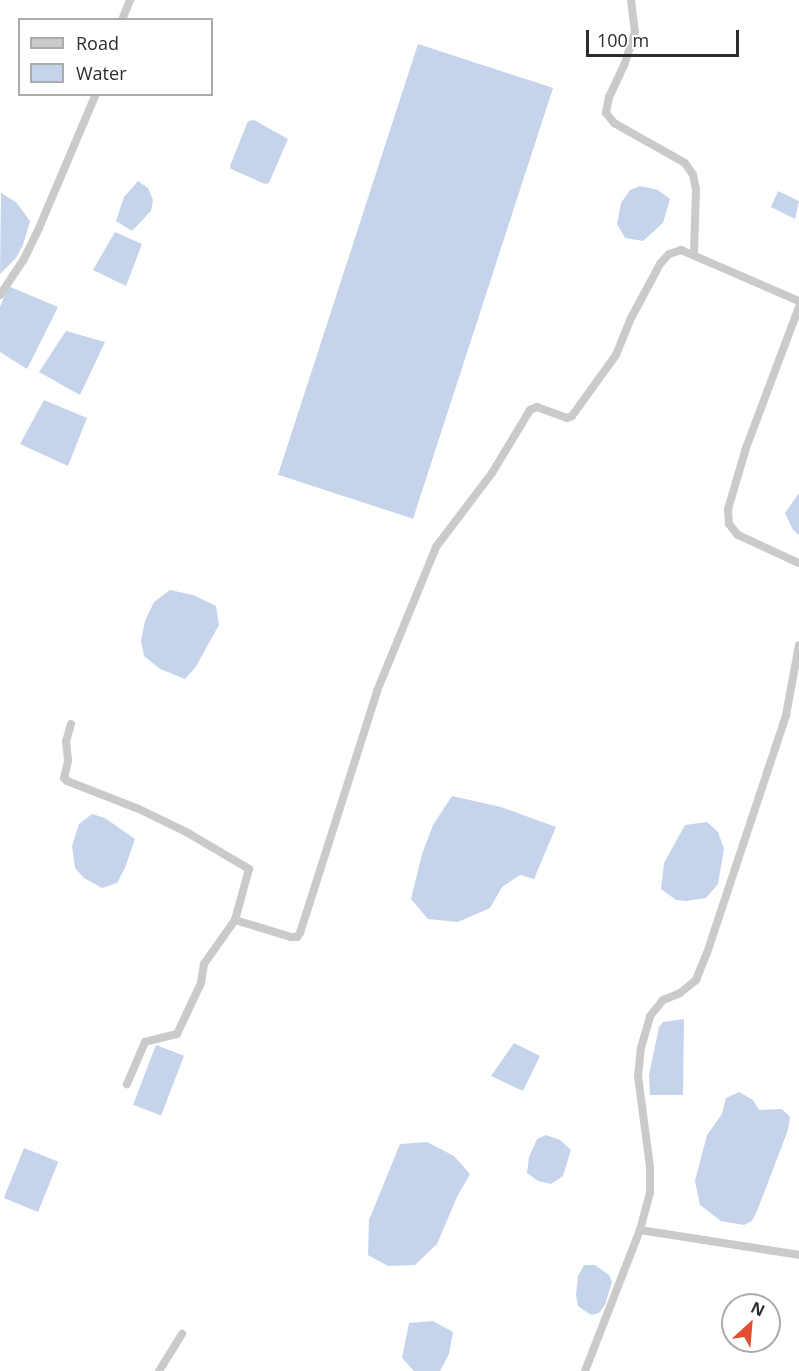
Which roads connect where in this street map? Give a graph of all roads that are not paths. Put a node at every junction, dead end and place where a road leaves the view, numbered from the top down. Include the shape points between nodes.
1 (130, 0) edge
2 (630, 0) edge
3 (123, 18) edge
4 (95, 96) edge
5 (694, 254) junction
6 (0, 295) edge
7 (799, 301) edge
8 (799, 308) edge
9 (799, 563) edge
10 (799, 645) edge
11 (71, 723) dead end
12 (235, 920) junction
13 (127, 1084) dead end
14 (640, 1230) junction
15 (799, 1255) edge
16 (182, 1334) dead end
17 (159, 1371) edge
18 (585, 1371) edge

1 - 3 street
2 - 5 street via 634,32 606,113 614,123 685,163 693,175
4 - 6 street via 39,228
5 - 7 street
5 - 12 street via 681,250 669,254 660,264 616,354 572,416 567,418 537,407 530,410 492,473 436,547 377,691 300,933 291,937
8 - 9 street via 746,448 728,509 729,524 738,534
10 - 14 street via 786,715 696,980 663,1000 650,1016 638,1076 650,1167 650,1193
11 - 12 street via 66,741 67,781 140,809 249,869
12 - 13 street via 204,964 201,983 177,1034 145,1042
14 - 15 street
14 - 18 street
16 - 17 street

